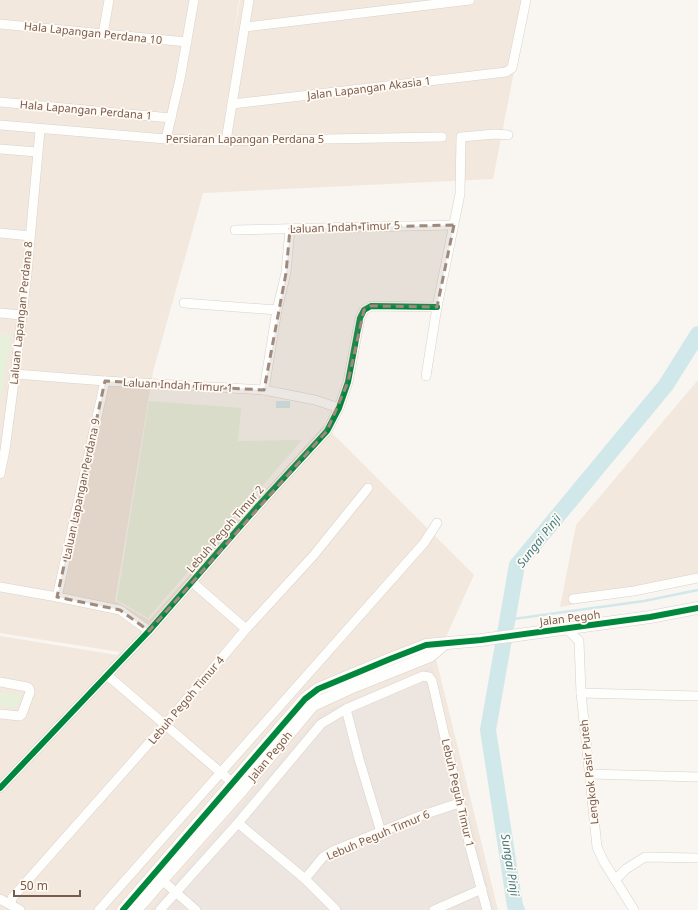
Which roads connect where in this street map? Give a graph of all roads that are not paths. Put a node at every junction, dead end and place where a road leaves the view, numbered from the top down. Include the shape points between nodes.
1 (109, 0) edge
2 (194, 0) edge
3 (249, 0) edge
4 (470, 0) edge
5 (526, 0) edge
6 (0, 24) edge
7 (245, 27) junction
8 (103, 34) junction
9 (187, 42) junction
10 (0, 102) edge
11 (232, 104) junction
12 (172, 118) junction
13 (0, 126) edge
14 (40, 130) junction
15 (508, 135) dead end
16 (442, 137) dead end
17 (166, 139) junction
18 (226, 141) junction
19 (0, 149) edge
20 (37, 152) junction
21 (454, 225) junction
22 (290, 229) junction
23 (235, 230) dead end
24 (0, 233) edge
25 (30, 236) junction
26 (184, 303) dead end
27 (437, 307) junction
28 (277, 310) junction
29 (0, 314) edge
30 (21, 315) junction
31 (15, 374) junction
32 (426, 376) dead end
33 (104, 381) junction
34 (264, 390) junction
35 (339, 408) junction
36 (0, 474) edge
37 (368, 488) dead end
38 (437, 523) dead end
39 (698, 578) edge
40 (192, 582) junction
41 (0, 587) edge
42 (57, 597) junction
43 (573, 599) dead end
44 (698, 608) edge
45 (591, 625) junction
46 (246, 629) junction
47 (564, 629) junction
48 (149, 630) junction
49 (579, 641) junction
50 (443, 645) junction
51 (107, 675) junction
52 (0, 682) edge
53 (581, 693) junction
54 (698, 696) edge
55 (346, 709) junction
56 (0, 714) edge
57 (165, 725) junction
58 (259, 769) junction
59 (220, 772) junction
60 (589, 774) junction
61 (698, 777) edge
62 (233, 783) junction
63 (0, 788) edge
64 (459, 803) junction
65 (226, 808) junction
66 (238, 823) junction
67 (381, 832) junction
68 (698, 858) edge
69 (167, 859) junction
70 (305, 879) junction
71 (162, 880) junction
72 (615, 880) junction
73 (482, 890) junction
74 (139, 892) junction
75 (176, 893) junction
76 (0, 899) edge
77 (11, 904) junction
78 (20, 910) edge
79 (99, 910) edge
80 (123, 910) edge
81 (136, 910) edge
82 (160, 910) edge
83 (196, 910) edge
84 (336, 910) edge
85 (434, 910) edge
86 (487, 910) edge
87 (634, 910) edge

1 - 8 street
2 - 9 street
3 - 7 street
4 - 7 street
5 - 11 street, Jalan Lapangan Akasia 1 via 512,68 506,72
6 - 8 street, Hala Lapangan Perdana 10
7 - 11 street
8 - 9 street, Hala Lapangan Perdana 10
9 - 12 street
10 - 12 street, Hala Lapangan Perdana 1
11 - 18 street
12 - 17 street
13 - 14 street, Persiaran Lapangan Perdana 5
14 - 17 street, Persiaran Lapangan Perdana 5
14 - 20 street, Laluan Lapangan Perdana 8
15 - 21 street via 461,137 460,194
16 - 18 street, Persiaran Lapangan Perdana 5
17 - 18 street, Persiaran Lapangan Perdana 5
19 - 20 street
20 - 25 street, Laluan Lapangan Perdana 8
21 - 22 street, Laluan Indah Timur 5
21 - 27 street
22 - 23 street, Laluan Indah Timur 5
22 - 28 street via 286,273
24 - 25 street
25 - 30 street, Laluan Lapangan Perdana 8
26 - 28 street
27 - 32 street
27 - 35 street, Lebuh Pegoh Timur 2 via 371,306 364,310 360,318 348,382
28 - 34 street
29 - 30 street
30 - 31 street, Laluan Lapangan Perdana 8
31 - 33 street, Laluan Indah Timur 1
31 - 36 street, Laluan Lapangan Perdana 8
33 - 34 street, Laluan Indah Timur 1
33 - 42 street, Laluan Lapangan Perdana 9
34 - 35 street, Laluan Indah Timur 1 via 315,400
35 - 40 street, Lebuh Pegoh Timur 2 via 327,431
37 - 46 street, Lebuh Pegoh Timur 4 via 313,556
38 - 59 street via 424,543
39 - 43 street, Jalan Pegoh via 634,591
40 - 46 street
40 - 48 street, Lebuh Pegoh Timur 2
41 - 42 street
42 - 48 street via 120,610
44 - 45 street, Jalan Pegoh
45 - 47 street, Jalan Pegoh
45 - 49 street
46 - 57 street, Lebuh Pegoh Timur 4
47 - 49 street
47 - 50 street, Jalan Pegoh
48 - 51 street, Lebuh Pegoh Timur 2
49 - 53 street, Lengkok Pasir Puteh
50 - 58 street, Jalan Pegoh via 430,656 314,705
50 - 62 street via 426,645 318,689 305,699
51 - 57 street
51 - 63 street, Lebuh Pegoh Timur 2
52 - 56 street via 27,686 30,692 20,716
53 - 54 street
53 - 60 street, Lengkok Pasir Puteh
55 - 64 street, Lebuh Peguh Timur 1 via 423,676 429,677
55 - 66 street via 327,719 315,731
55 - 67 street
57 - 59 street
57 - 77 street, Lebuh Pegoh Timur 4 via 12,898
58 - 62 street via 244,780
58 - 65 street, Jalan Pegoh
59 - 62 street
59 - 79 street
60 - 61 street
60 - 72 street, Lengkok Pasir Puteh via 597,847
62 - 65 street via 232,794
62 - 69 street
64 - 67 street, Lebuh Peguh Timur 6
64 - 73 street, Lebuh Peguh Timur 1
65 - 71 street, Jalan Pegoh
66 - 70 street
66 - 75 street
67 - 70 street, Lebuh Peguh Timur 6 via 323,857
68 - 72 street via 645,857 626,869
69 - 71 street
69 - 74 street
70 - 84 street
71 - 74 street
71 - 75 street
71 - 81 street, Jalan Pegoh
72 - 87 street, Lengkok Pasir Puteh
73 - 85 street
73 - 86 street, Lebuh Peguh Timur 1
74 - 80 street
75 - 82 street
75 - 83 street
76 - 77 street
77 - 78 street

